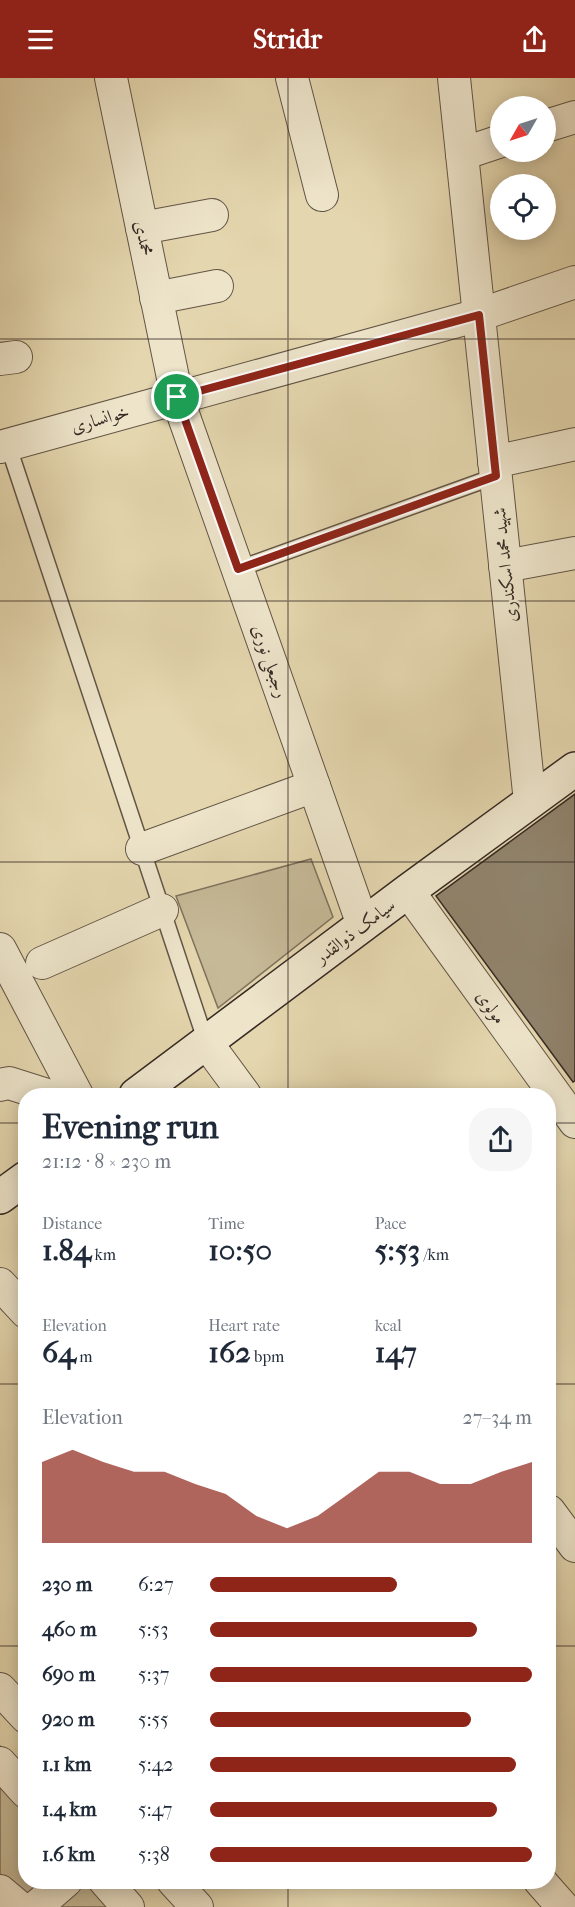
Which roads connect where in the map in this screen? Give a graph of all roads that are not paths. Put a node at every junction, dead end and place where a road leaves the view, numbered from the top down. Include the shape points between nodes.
1 (111, 78) edge
2 (292, 78) edge
3 (454, 78) edge
4 (575, 117) edge
5 (556, 123) edge
6 (490, 145) edge
7 (462, 154) junction
8 (322, 195) dead end
9 (212, 215) dead end
10 (142, 228) junction
11 (575, 282) edge
12 (217, 286) dead end
13 (156, 298) junction
14 (479, 315) junction
15 (177, 397) junction
16 (575, 444) edge
17 (4, 446) edge
18 (495, 469) junction
19 (575, 553) edge
20 (505, 566) junction
21 (238, 569) junction
22 (575, 769) edge
23 (314, 786) junction
24 (530, 802) junction
25 (142, 849) junction
26 (408, 891) junction
27 (162, 910) junction
28 (363, 925) junction
29 (0, 949) edge
30 (42, 963) dead end
31 (206, 1042) junction
32 (0, 1085) edge
33 (25, 1088) edge
34 (73, 1088) edge
35 (145, 1088) edge
36 (240, 1088) edge
37 (550, 1088) edge
38 (556, 1096) edge
39 (575, 1122) edge
40 (18, 1184) edge
41 (0, 1197) edge
42 (0, 1284) edge
43 (18, 1303) edge
44 (556, 1520) edge
45 (575, 1546) edge
46 (0, 1689) edge
47 (18, 1708) edge
48 (0, 1763) edge
49 (18, 1783) edge
50 (57, 1889) edge
51 (112, 1889) edge
52 (180, 1889) edge
53 (547, 1889) edge
54 (0, 1891) edge
55 (20, 1907) edge
56 (36, 1907) edge
57 (128, 1907) edge
58 (197, 1907) edge
59 (563, 1907) edge

1 - 10 street, محمدی
2 - 8 street
3 - 7 street, شهید محمد اسکندری
4 - 5 street
6 - 7 street
7 - 14 street, شهید محمد اسکندری
9 - 10 street
10 - 13 street, محمدی
11 - 14 street, خوانساری
12 - 13 street
13 - 15 street, محمدی
14 - 15 street, خوانساری
14 - 18 street, شهید محمد اسکندری
15 - 17 street, خوانساری
15 - 21 street, رجبعلی نوری
16 - 18 street
17 - 25 lane
18 - 20 street, شهید محمد اسکندری
18 - 21 lane
19 - 20 street
20 - 24 street, شهید محمد اسکندری
21 - 23 street, رجبعلی نوری
22 - 24 street, سیامک ذوالقدر
23 - 25 street
23 - 28 street, رجبعلی نوری
24 - 26 street, سیامک ذوالقدر
25 - 27 lane
26 - 28 street, سیامک ذوالقدر
26 - 37 street, مولوی
27 - 30 street
27 - 31 lane
28 - 31 street, سیامک ذوالقدر
29 - 34 street
31 - 35 street, سیامک ذوالقدر
31 - 36 street
32 - 33 street via 9,1083
38 - 39 street, مولوی
40 - 41 street
42 - 43 street
44 - 45 street
46 - 47 street
48 - 49 street
50 - 56 street
51 - 57 street
52 - 58 street
53 - 59 street
54 - 55 street

